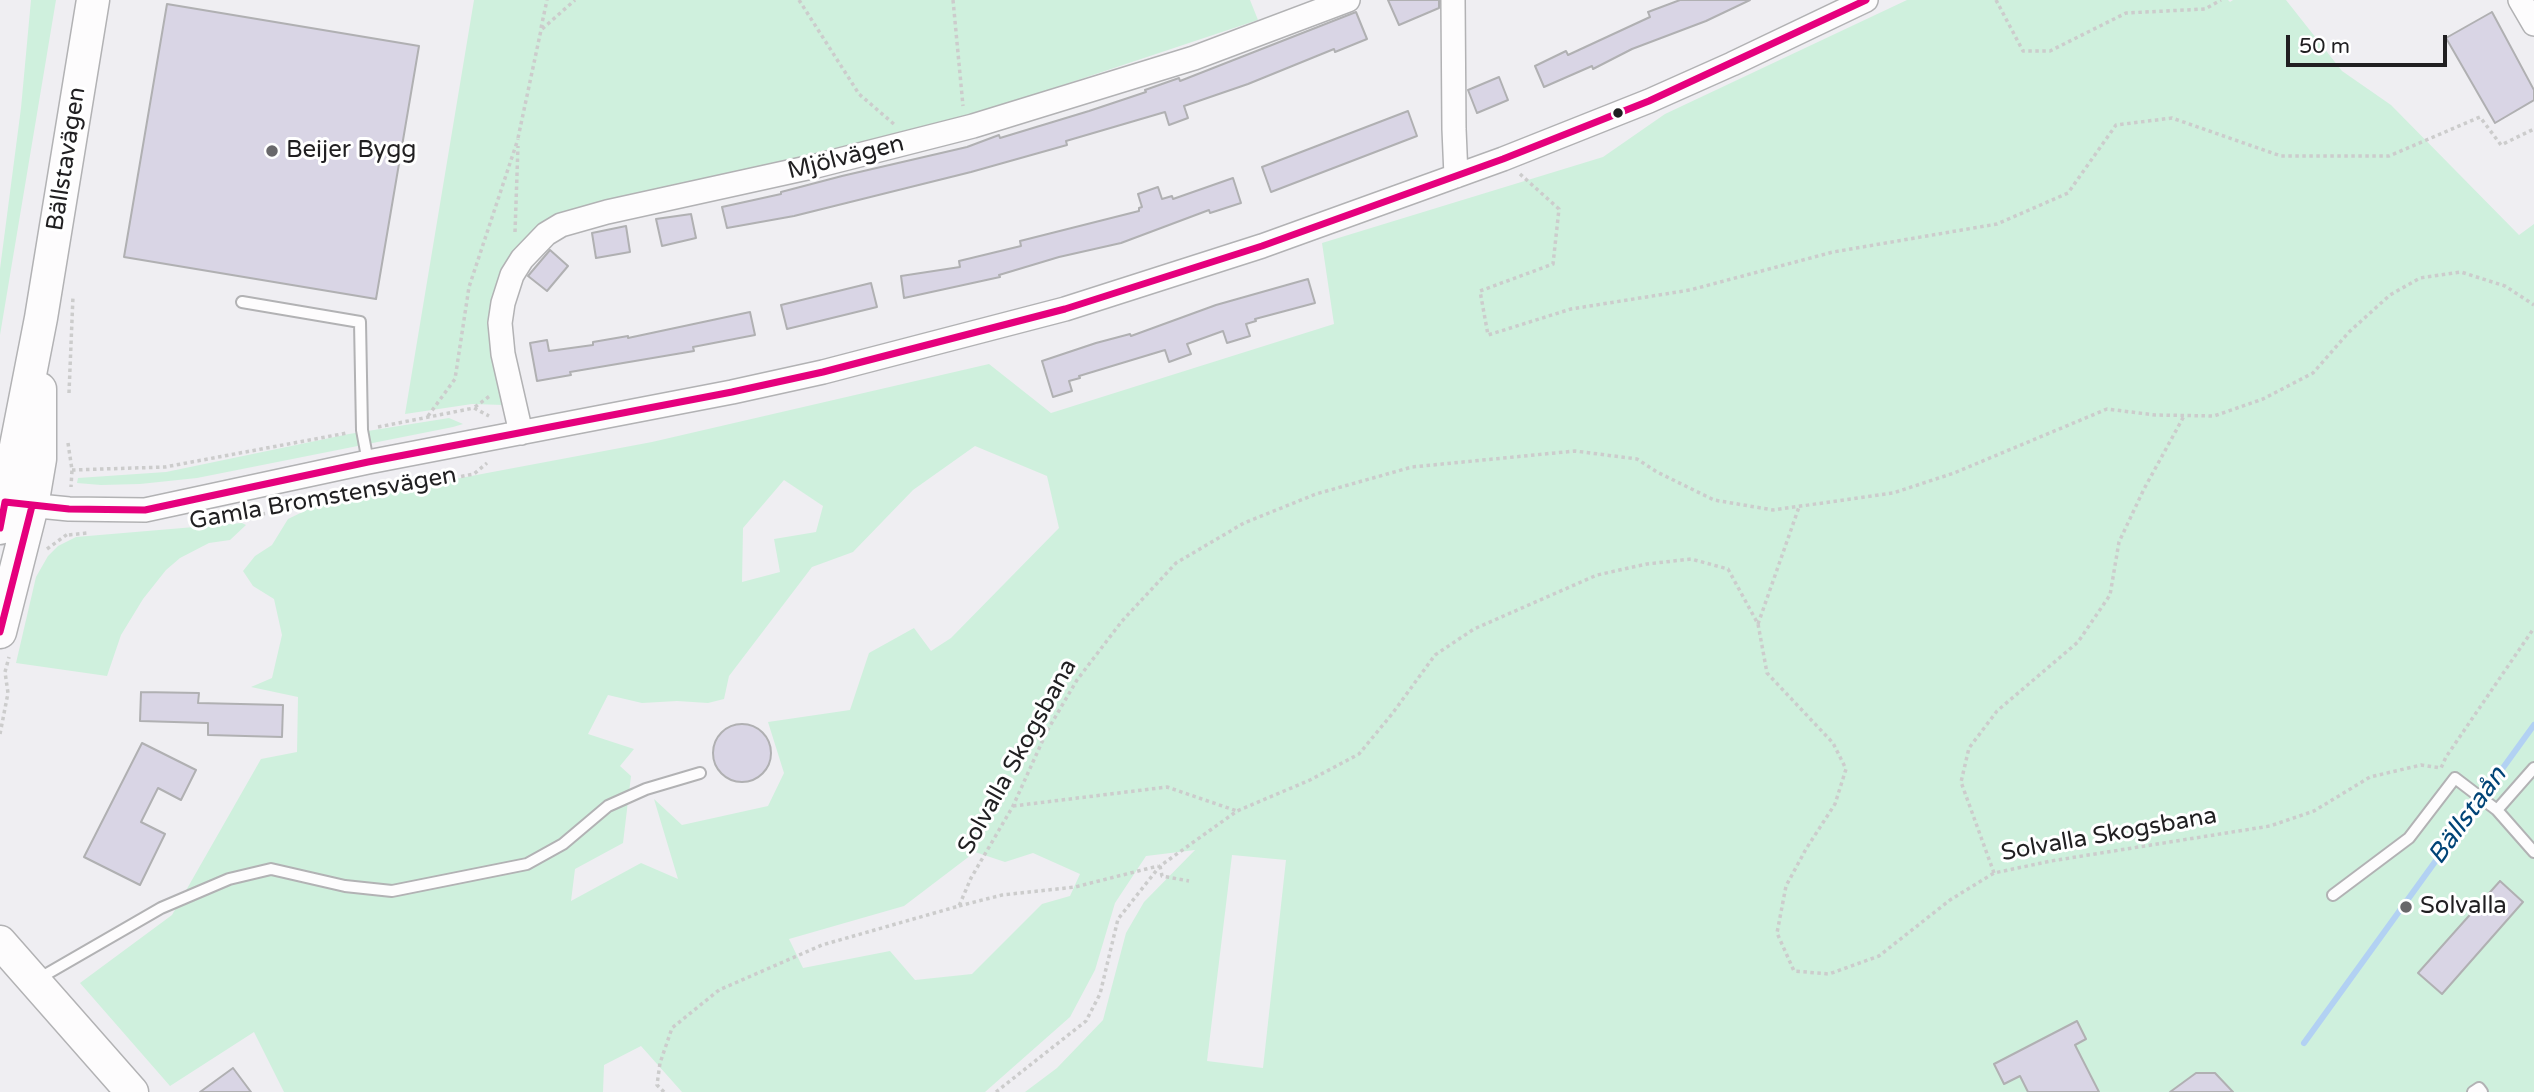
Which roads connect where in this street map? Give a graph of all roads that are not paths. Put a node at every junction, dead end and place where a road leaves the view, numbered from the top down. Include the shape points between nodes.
1 (93, 0) edge
2 (1348, 0) edge
3 (1453, 0) edge
4 (1866, 0) edge
5 (2519, 0) edge
6 (2534, 24) edge
7 (1456, 176) junction
8 (242, 302) dead end
9 (521, 433) junction
10 (368, 462) junction
11 (13, 512) edge
12 (0, 632) edge
13 (2534, 768) edge
14 (700, 773) dead end
15 (2497, 810) junction
16 (2534, 852) edge
17 (2333, 895) dead end
18 (0, 942) edge
19 (0, 956) edge
20 (36, 981) junction
21 (132, 1092) edge
22 (2473, 1092) edge
23 (2482, 1092) edge

1 - 11 street, Bällstavägen
2 - 9 street, Mjölvägen via 1194,58 965,128 575,220 546,234 522,259 506,288 500,323
3 - 7 street
4 - 7 street, Gamla Bromstensvägen via 1661,95
5 - 6 street
7 - 9 street, Gamla Bromstensvägen via 1262,246 1065,309 823,372
8 - 10 lane via 360,322 362,430
9 - 10 street, Gamla Bromstensvägen
10 - 11 street, Gamla Bromstensvägen via 145,510
11 - 12 street, Bällstavägen
13 - 15 lane
14 - 20 lane via 608,806 563,844 527,864 392,891 345,887 271,869 229,879 161,908
15 - 16 lane
15 - 17 lane via 2455,778 2409,838
18 - 20 street
19 - 20 street
20 - 21 street
22 - 23 lane via 2479,1088

